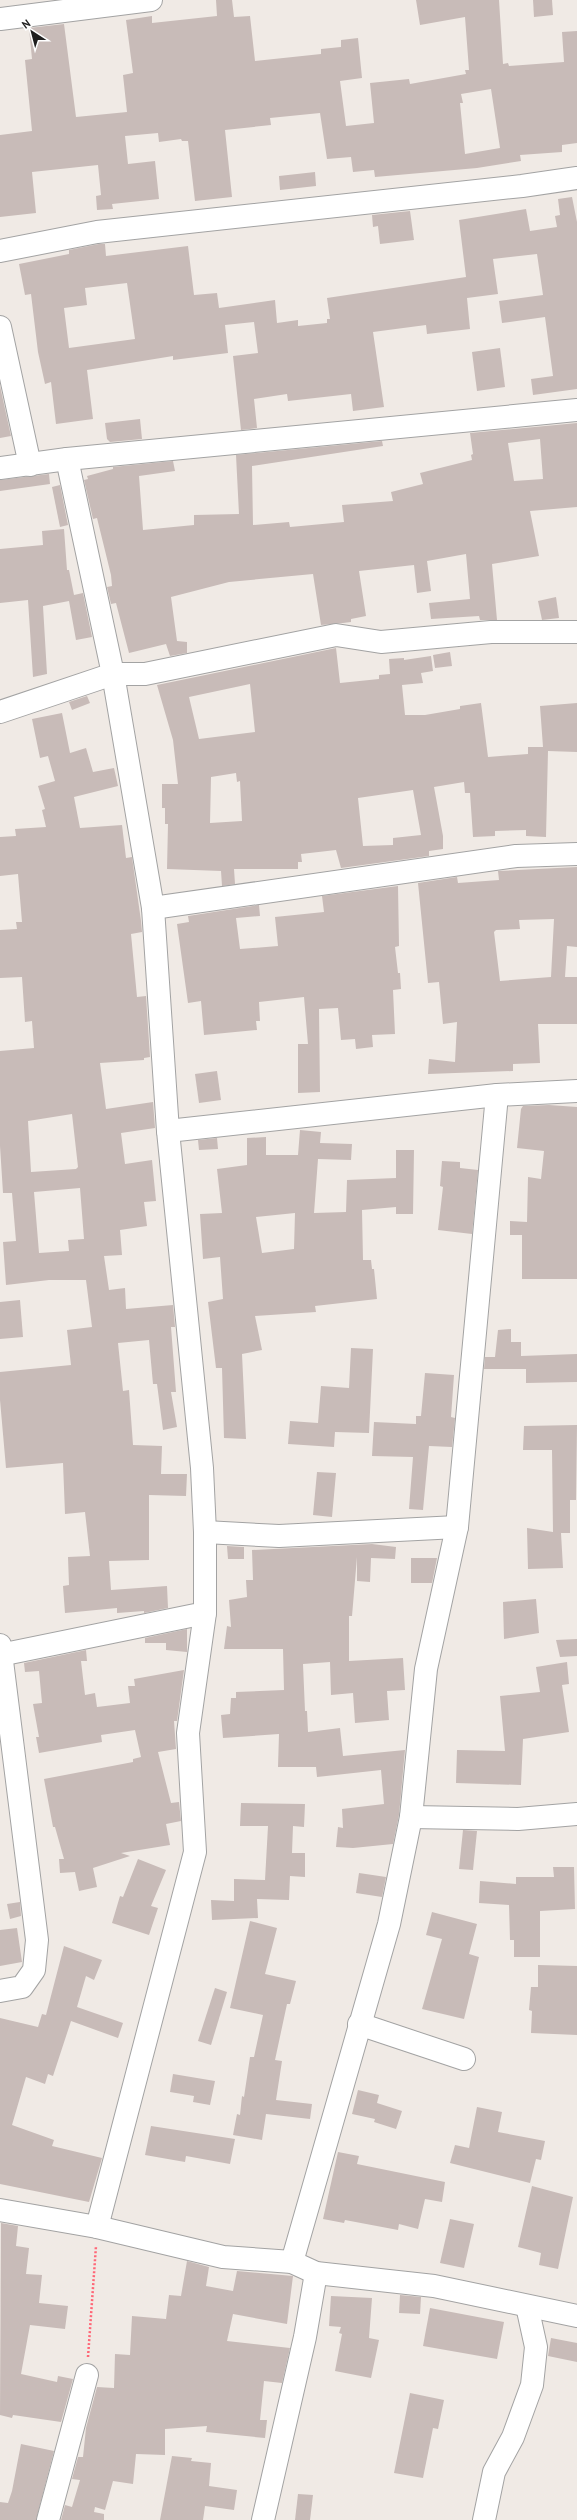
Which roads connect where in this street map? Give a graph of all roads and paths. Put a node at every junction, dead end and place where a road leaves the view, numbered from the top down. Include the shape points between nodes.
1 (152, 0) edge
2 (0, 20) edge
3 (577, 178) edge
4 (0, 251) edge
5 (0, 327) edge
6 (577, 410) edge
7 (67, 458) junction
8 (30, 465) junction
9 (0, 468) edge
10 (577, 632) edge
11 (112, 674) junction
12 (0, 712) edge
13 (577, 854) edge
14 (153, 908) junction
15 (577, 1091) edge
16 (497, 1095) junction
17 (168, 1131) junction
18 (457, 1527) junction
19 (205, 1532) junction
20 (205, 1613) junction
21 (0, 1652) edge
22 (577, 1814) edge
23 (411, 1817) junction
24 (0, 1991) edge
25 (359, 2024) junction
26 (464, 2059) dead end
27 (0, 2210) edge
28 (97, 2227) junction
29 (292, 2262) junction
30 (316, 2273) junction
31 (527, 2306) junction
32 (577, 2316) edge
33 (86, 2375) joint
34 (48, 2520) edge
35 (263, 2520) edge
36 (484, 2520) edge

1 - 2 street
3 - 4 street via 97,232
5 - 8 street
6 - 7 street
7 - 8 street
7 - 11 street
8 - 9 street
10 - 11 street via 491,632 382,642 336,635 145,674
11 - 12 street
11 - 14 street
13 - 14 street via 516,856
14 - 17 street
15 - 16 street
16 - 17 street
16 - 18 street
17 - 19 street via 200,1446
18 - 19 street via 279,1536
18 - 23 street via 426,1669
19 - 20 street
20 - 21 street
20 - 28 street via 188,1733 196,1852
21 - 24 street via 37,1940 34,1970 22,1987
22 - 23 street via 518,1819
23 - 25 street via 389,1924
25 - 26 street
25 - 29 street
27 - 28 street
28 - 29 street via 223,2257
28 - 33 path
29 - 30 street
30 - 31 street via 434,2286
30 - 35 street via 305,2337
31 - 32 street
31 - 36 street via 536,2347 532,2385 513,2437 494,2472
33 - 34 street

